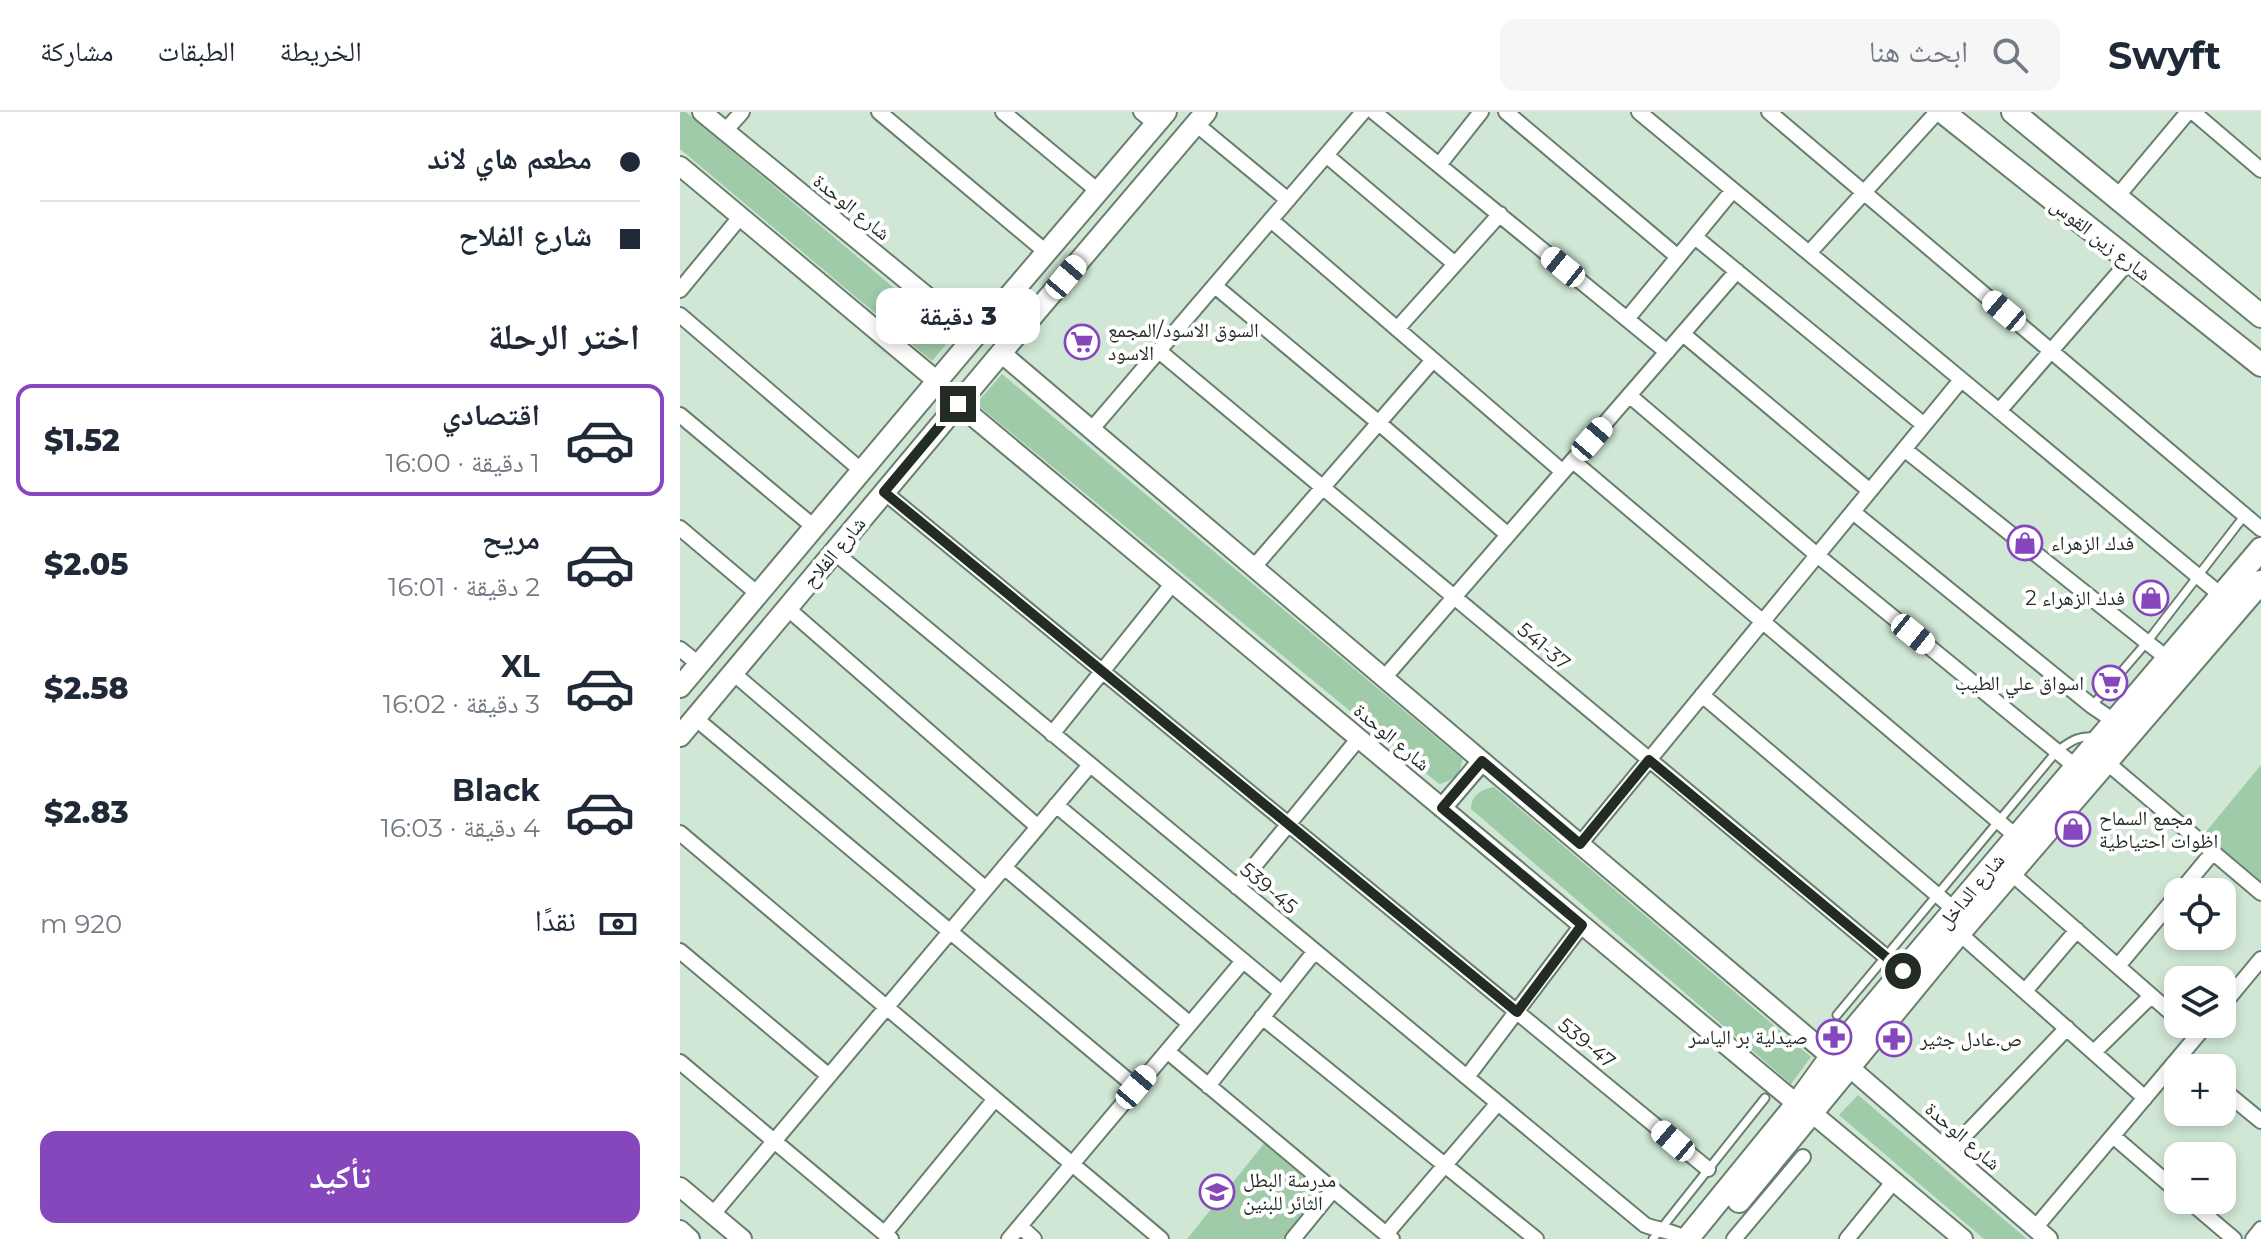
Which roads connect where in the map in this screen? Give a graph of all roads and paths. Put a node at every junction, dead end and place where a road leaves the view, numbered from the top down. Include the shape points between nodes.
1 (702, 112) edge
2 (742, 112) edge
3 (879, 112) edge
4 (1003, 112) edge
5 (1363, 112) edge
6 (1374, 112) edge
7 (1481, 112) edge
8 (1506, 112) edge
9 (1639, 112) edge
10 (1769, 112) edge
11 (2013, 112) edge
12 (2190, 112) edge
13 (1949, 114) edge
14 (1154, 116) edge
15 (1201, 118) edge
16 (725, 131) junction
17 (1326, 155) junction
18 (1439, 165) junction
19 (680, 166) edge
20 (2261, 170) edge
21 (1733, 190) junction
22 (1098, 191) junction
23 (1864, 193) junction
24 (2116, 198) junction
25 (1288, 200) junction
26 (1500, 214) junction
27 (741, 216) junction
28 (1271, 220) junction
29 (1695, 237) junction
30 (1046, 252) junction
31 (1809, 253) junction
32 (1678, 257) junction
33 (2129, 261) junction
34 (1455, 264) junction
35 (1737, 271) junction
36 (1215, 286) junction
37 (680, 290) edge
38 (680, 315) edge
39 (2261, 316) edge
40 (1627, 319) junction
41 (1397, 329) junction
42 (1683, 334) junction
43 (975, 336) junction
44 (2050, 350) junction
45 (1159, 351) junction
46 (1667, 352) junction
47 (1001, 353) junction
48 (1433, 360) junction
49 (2261, 365) edge
50 (1961, 380) junction
51 (937, 381) junction
52 (1630, 396) junction
53 (958, 404) junction
54 (1999, 411) junction
55 (680, 415) edge
56 (1379, 423) junction
57 (1924, 425) junction
58 (1091, 430) junction
59 (1904, 449) junction
60 (1568, 467) junction
61 (862, 471) junction
62 (1323, 488) junction
63 (1870, 491) junction
64 (884, 492) junction
65 (1853, 512) junction
66 (2245, 515) junction
67 (814, 527) junction
68 (680, 528) edge
69 (2261, 529) edge
70 (1508, 535) junction
71 (2261, 549) edge
72 (834, 552) junction
73 (1817, 555) junction
74 (1253, 568) junction
75 (2199, 577) junction
76 (2261, 582) edge
77 (1173, 583) junction
78 (758, 594) junction
79 (2222, 596) junction
80 (1454, 597) junction
81 (787, 608) junction
82 (1762, 622) junction
83 (2147, 642) junction
84 (680, 649) edge
85 (2168, 659) junction
86 (700, 665) junction
87 (1102, 671) junction
88 (733, 673) junction
89 (1384, 678) junction
90 (680, 687) edge
91 (1702, 695) junction
92 (2092, 706) junction
93 (695, 718) junction
94 (2107, 729) junction
95 (1052, 734) junction
96 (680, 736) edge
97 (1359, 738) junction
98 (2057, 751) junction
99 (1649, 760) junction
100 (1482, 761) junction
101 (2105, 761) junction
102 (1090, 765) junction
103 (2076, 767) junction
104 (1056, 805) junction
105 (1442, 808) junction
106 (1999, 822) junction
107 (1288, 824) junction
108 (1038, 827) junction
109 (680, 833) edge
110 (2017, 837) junction
111 (1580, 844) junction
112 (2213, 852) junction
113 (1004, 867) junction
114 (2011, 873) junction
115 (2191, 878) edge
116 (1237, 887) junction
117 (986, 889) junction
118 (2261, 893) edge
119 (1938, 895) junction
120 (1955, 910) junction
121 (2164, 911) edge
122 (1582, 925) junction
123 (2077, 930) junction
124 (950, 931) junction
125 (1959, 933) junction
126 (680, 951) edge
127 (1315, 951) junction
128 (1885, 956) junction
129 (2261, 959) edge
130 (1243, 961) junction
131 (2118, 966) junction
132 (1903, 971) junction
133 (2256, 977) edge
134 (2025, 991) junction
135 (1282, 993) junction
136 (2236, 994) edge
137 (2151, 996) junction
138 (886, 1007) junction
139 (2164, 1007) edge
140 (1517, 1012) junction
141 (1837, 1015) dead end
142 (1262, 1017) junction
143 (1190, 1024) junction
144 (2067, 1028) junction
145 (2195, 1038) edge
146 (1167, 1051) junction
147 (2094, 1052) junction
148 (2182, 1054) edge
149 (680, 1062) edge
150 (1840, 1062) junction
151 (2164, 1075) edge
152 (829, 1076) junction
153 (1467, 1077) junction
154 (1208, 1086) junction
155 (1136, 1087) junction
156 (1765, 1098) dead end
157 (2145, 1098) junction
158 (995, 1099) junction
159 (2236, 1100) edge
160 (1498, 1103) junction
161 (1804, 1108) junction
162 (2261, 1121) edge
163 (2113, 1136) junction
164 (774, 1141) junction
165 (1948, 1153) junction
166 (1803, 1157) dead end
167 (1072, 1164) junction
168 (1445, 1165) junction
169 (1708, 1169) junction
170 (2164, 1180) edge
171 (1894, 1181) junction
172 (680, 1187) edge
173 (1333, 1190) junction
174 (713, 1214) junction
175 (2205, 1214) edge
176 (1020, 1226) junction
177 (2261, 1229) edge
178 (680, 1230) edge
179 (2042, 1234) edge
180 (888, 1236) edge
181 (1389, 1236) edge
182 (1656, 1236) edge
183 (690, 1239) edge
184 (742, 1239) edge
185 (1009, 1239) edge
186 (1034, 1239) edge
187 (1161, 1239) edge
188 (1293, 1239) edge
189 (1536, 1239) edge
190 (1686, 1239) edge
191 (1707, 1239) edge
192 (1734, 1239) edge
193 (1847, 1239) edge
194 (1963, 1239) edge
195 (2234, 1239) edge
196 (2253, 1239) edge

1 - 16 street, شارع الوحدة
2 - 16 street
3 - 30 street
4 - 22 street
5 - 17 street
6 - 18 street
7 - 18 street
8 - 32 street
9 - 21 street
10 - 23 street
11 - 24 main road, شارع زين القوس
12 - 20 street
12 - 24 street
13 - 23 street
13 - 33 main road, شارع زين القوس
14 - 22 main road, شارع الفلاح
15 - 25 street
15 - 47 main road, شارع الفلاح
16 - 43 street, شارع الوحدة
17 - 25 street
17 - 34 street
18 - 26 street
19 - 27 street
21 - 29 street
21 - 31 street
22 - 30 main road, شارع الفلاح
23 - 31 street
23 - 44 street
24 - 39 main road, شارع زين القوس
25 - 28 street
26 - 34 street
26 - 40 street
27 - 37 street
27 - 51 street
28 - 36 street
28 - 41 street
29 - 32 street
29 - 35 street
30 - 43 main road, شارع الفلاح
31 - 50 street
32 - 40 street
33 - 44 street
33 - 49 main road, شارع زين القوس
34 - 41 street
35 - 42 street
35 - 57 street
36 - 45 street
36 - 56 street
38 - 61 street
40 - 46 street
41 - 48 street
42 - 46 street
42 - 63 street
43 - 51 main road, شارع الفلاح
44 - 54 street
44 - 66 street
45 - 58 street
45 - 62 street, 541-37
46 - 52 street
47 - 53 main road, شارع الفلاح
47 - 58 street, شارع الوحدة
48 - 56 street
48 - 60 street
50 - 54 street
50 - 57 street
51 - 61 main road, شارع الفلاح
52 - 60 street
52 - 73 street
53 - 64 main road, شارع الفلاح
53 - 77 street, شارع الوحدة
54 - 75 street
55 - 67 street
56 - 62 street
56 - 70 street
57 - 59 street
58 - 74 street, شارع الوحدة
59 - 63 street
59 - 83 street
60 - 70 street
60 - 82 street
61 - 67 main road, شارع الفلاح
62 - 74 street
62 - 80 street, 541-37
63 - 65 street
64 - 72 main road, شارع الفلاح
64 - 87 street, 539-47
65 - 73 street
65 - 92 street
66 - 69 street
66 - 75 lane
67 - 78 main road, شارع الفلاح
68 - 78 street
70 - 80 street
71 - 79 main road, شارع الداخل
72 - 81 main road, شارع الفلاح
72 - 95 street, 539-45
73 - 82 street
73 - 98 street
74 - 89 street, شارع الوحدة
75 - 79 street
75 - 83 lane
76 - 101 main road, شارع الداخل
77 - 87 street
77 - 97 street, شارع الوحدة
78 - 86 main road, شارع الفلاح
79 - 85 main road, شارع الداخل
80 - 89 street
80 - 99 street, 541-37
81 - 88 main road, شارع الفلاح
81 - 108 street
82 - 91 street
82 - 106 street
83 - 85 street
83 - 92 lane
84 - 86 street
85 - 94 main road, شارع الداخل
86 - 90 main road, شارع الفلاح
87 - 95 street
87 - 107 street, 539-47
88 - 93 main road, شارع الفلاح
88 - 117 street
89 - 100 street, شارع الوحدة
91 - 99 street
91 - 119 street
92 - 94 street
93 - 96 main road, شارع الفلاح
93 - 124 street
94 - 98 lane via 2073,739
94 - 103 main road, شارع الداخل
95 - 102 street, 539-45
97 - 105 street, شارع الوحدة
97 - 107 street
98 - 103 street
98 - 106 lane
99 - 111 street
99 - 128 street, 541-37
100 - 105 street
100 - 111 street, شارع الوحدة
101 - 112 street
101 - 114 main road, شارع الداخل
102 - 104 street
102 - 116 street, 539-45
103 - 110 main road, شارع الداخل
104 - 108 street
104 - 130 street
105 - 122 street, شارع الوحدة
106 - 110 street
106 - 119 lane
107 - 116 street
107 - 140 street, 539-47
108 - 113 street
109 - 138 street
110 - 120 main road, شارع الداخل
111 - 150 street, شارع الوحدة
112 - 115 street
112 - 118 street
113 - 117 street
113 - 143 street
114 - 123 street
114 - 125 main road, شارع الداخل
116 - 127 street, 539-45
117 - 124 street
119 - 120 street
119 - 128 lane
120 - 132 main road, شارع الداخل
121 - 131 street
122 - 140 street
122 - 161 street, شارع الوحدة
123 - 131 street
123 - 134 street
124 - 138 street
124 - 155 street
125 - 134 street
125 - 150 main road, شارع الداخل
126 - 152 street
127 - 135 street
127 - 153 street, 539-45
128 - 132 street, 541-37
128 - 141 lane
129 - 133 street
130 - 135 street
130 - 143 street
131 - 137 street
132 - 150 main road, شارع الداخل
133 - 136 street
134 - 144 street
135 - 142 street
137 - 139 street
137 - 147 street
138 - 152 street
138 - 158 street
140 - 153 street
140 - 169 street, 539-47
142 - 154 street
142 - 168 street
143 - 146 street
144 - 147 street
144 - 165 street
145 - 148 street
146 - 154 street
146 - 155 street
147 - 157 street
149 - 164 street
150 - 161 main road, شارع الداخل
150 - 165 street, شارع الوحدة
151 - 157 street
152 - 164 street
153 - 160 street, 539-45
154 - 173 street
155 - 167 street
156 - 169 lane
157 - 163 street
158 - 167 street
158 - 180 street
159 - 162 street
160 - 168 street
160 - 182 street, 539-45
161 - 171 street, شارع الوحدة
161 - 190 main road, شارع الداخل
161 - 191 main road, شارع الداخل
163 - 170 street
163 - 179 street
164 - 174 street
164 - 180 street
165 - 179 street, شارع الوحدة
166 - 192 street
167 - 176 street
167 - 187 street
168 - 181 street
168 - 189 street
169 - 182 lane
171 - 193 street
171 - 194 street, شارع الوحدة
172 - 174 street
173 - 181 street
173 - 188 street
174 - 184 street
175 - 195 street
176 - 185 street
176 - 186 street
177 - 196 street
178 - 183 street
182 - 190 street, 539-45 via 1670,1230

